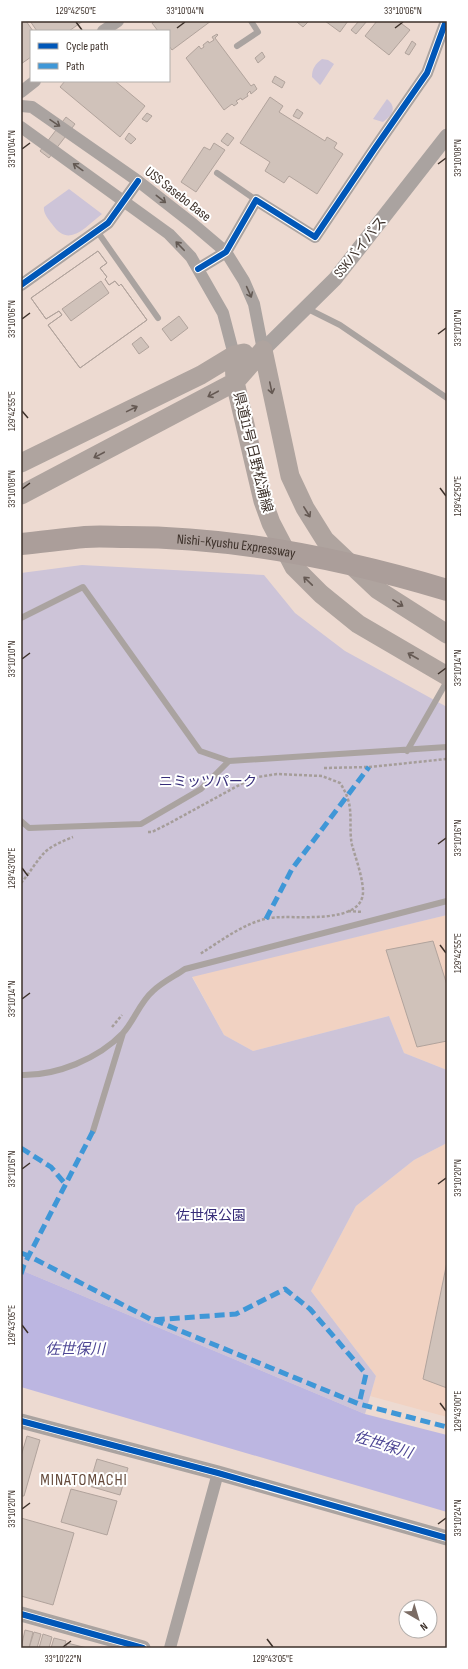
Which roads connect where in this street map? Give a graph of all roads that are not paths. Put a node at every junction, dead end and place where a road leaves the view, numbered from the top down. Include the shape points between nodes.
1 (118, 21) edge
2 (251, 21) edge
3 (446, 21) edge
4 (104, 28) edge
5 (236, 46) dead end
6 (33, 82) edge
7 (21, 92) edge
8 (21, 106) edge
9 (21, 126) edge
10 (447, 136) edge
11 (217, 174) dead end
12 (138, 181) junction
13 (256, 200) junction
14 (125, 201) junction
15 (97, 231) junction
16 (226, 252) junction
17 (198, 269) junction
18 (21, 285) edge
19 (306, 308) junction
20 (158, 318) dead end
21 (263, 350) junction
22 (234, 355) junction
23 (235, 382) junction
24 (447, 398) edge
25 (21, 463) edge
26 (21, 495) edge
27 (21, 544) edge
28 (447, 590) edge
29 (21, 618) edge
30 (447, 634) edge
31 (447, 676) edge
32 (447, 681) edge
33 (447, 747) edge
34 (407, 751) junction
35 (229, 761) junction
36 (21, 821) edge
37 (447, 901) edge
38 (123, 1033) junction
39 (21, 1075) edge
40 (93, 1131) dead end
41 (21, 1421) edge
42 (218, 1473) junction
43 (447, 1538) edge
44 (21, 1614) edge
45 (143, 1648) edge
46 (170, 1648) edge

1 - 4 street
2 - 5 lane via 258,32
3 - 13 street via 427,73 315,238
6 - 7 street
8 -> 12 street, USS Sasebo Base via 32,108
14 -> 9 street
10 - 19 street, SSKバイパス via 335,279
11 - 13 lane
12 - 14 street
12 -> 16 street, USS Sasebo Base
13 - 16 street
14 - 15 street via 108,223
17 -> 14 street via 191,257 169,234
15 - 18 street
15 - 20 lane
16 - 17 street
16 -> 21 street, USS Sasebo Base via 244,281 254,304
17 - 22 street via 223,313
19 - 21 street, SSKバイパス
19 - 24 lane via 340,325
21 - 22 main road
21 - 23 main road, 県道11号 日野松浦線
21 -> 30 main road via 290,476 305,508 325,540 378,590
22 - 23 main road, 県道11号 日野松浦線
25 -> 22 main road via 201,375
23 -> 26 main road, 県道11号 日野松浦線
31 -> 23 main road, 県道11号 日野松浦線 via 358,624 321,594 294,567 271,523 263,501
27 - 28 highway, Nishi-Kyushu Expressway, bridge via 85,537 160,537 232,543 309,556
29 - 35 lane via 83,587 200,751
32 - 34 lane
33 - 34 lane
34 - 35 lane
35 - 36 lane via 201,789 141,824 30,828
37 - 38 lane via 185,968 152,992
38 - 39 lane via 101,1052 72,1067 30,1076
38 - 40 lane
41 - 42 street
42 - 43 street
42 - 46 street
44 - 45 street

